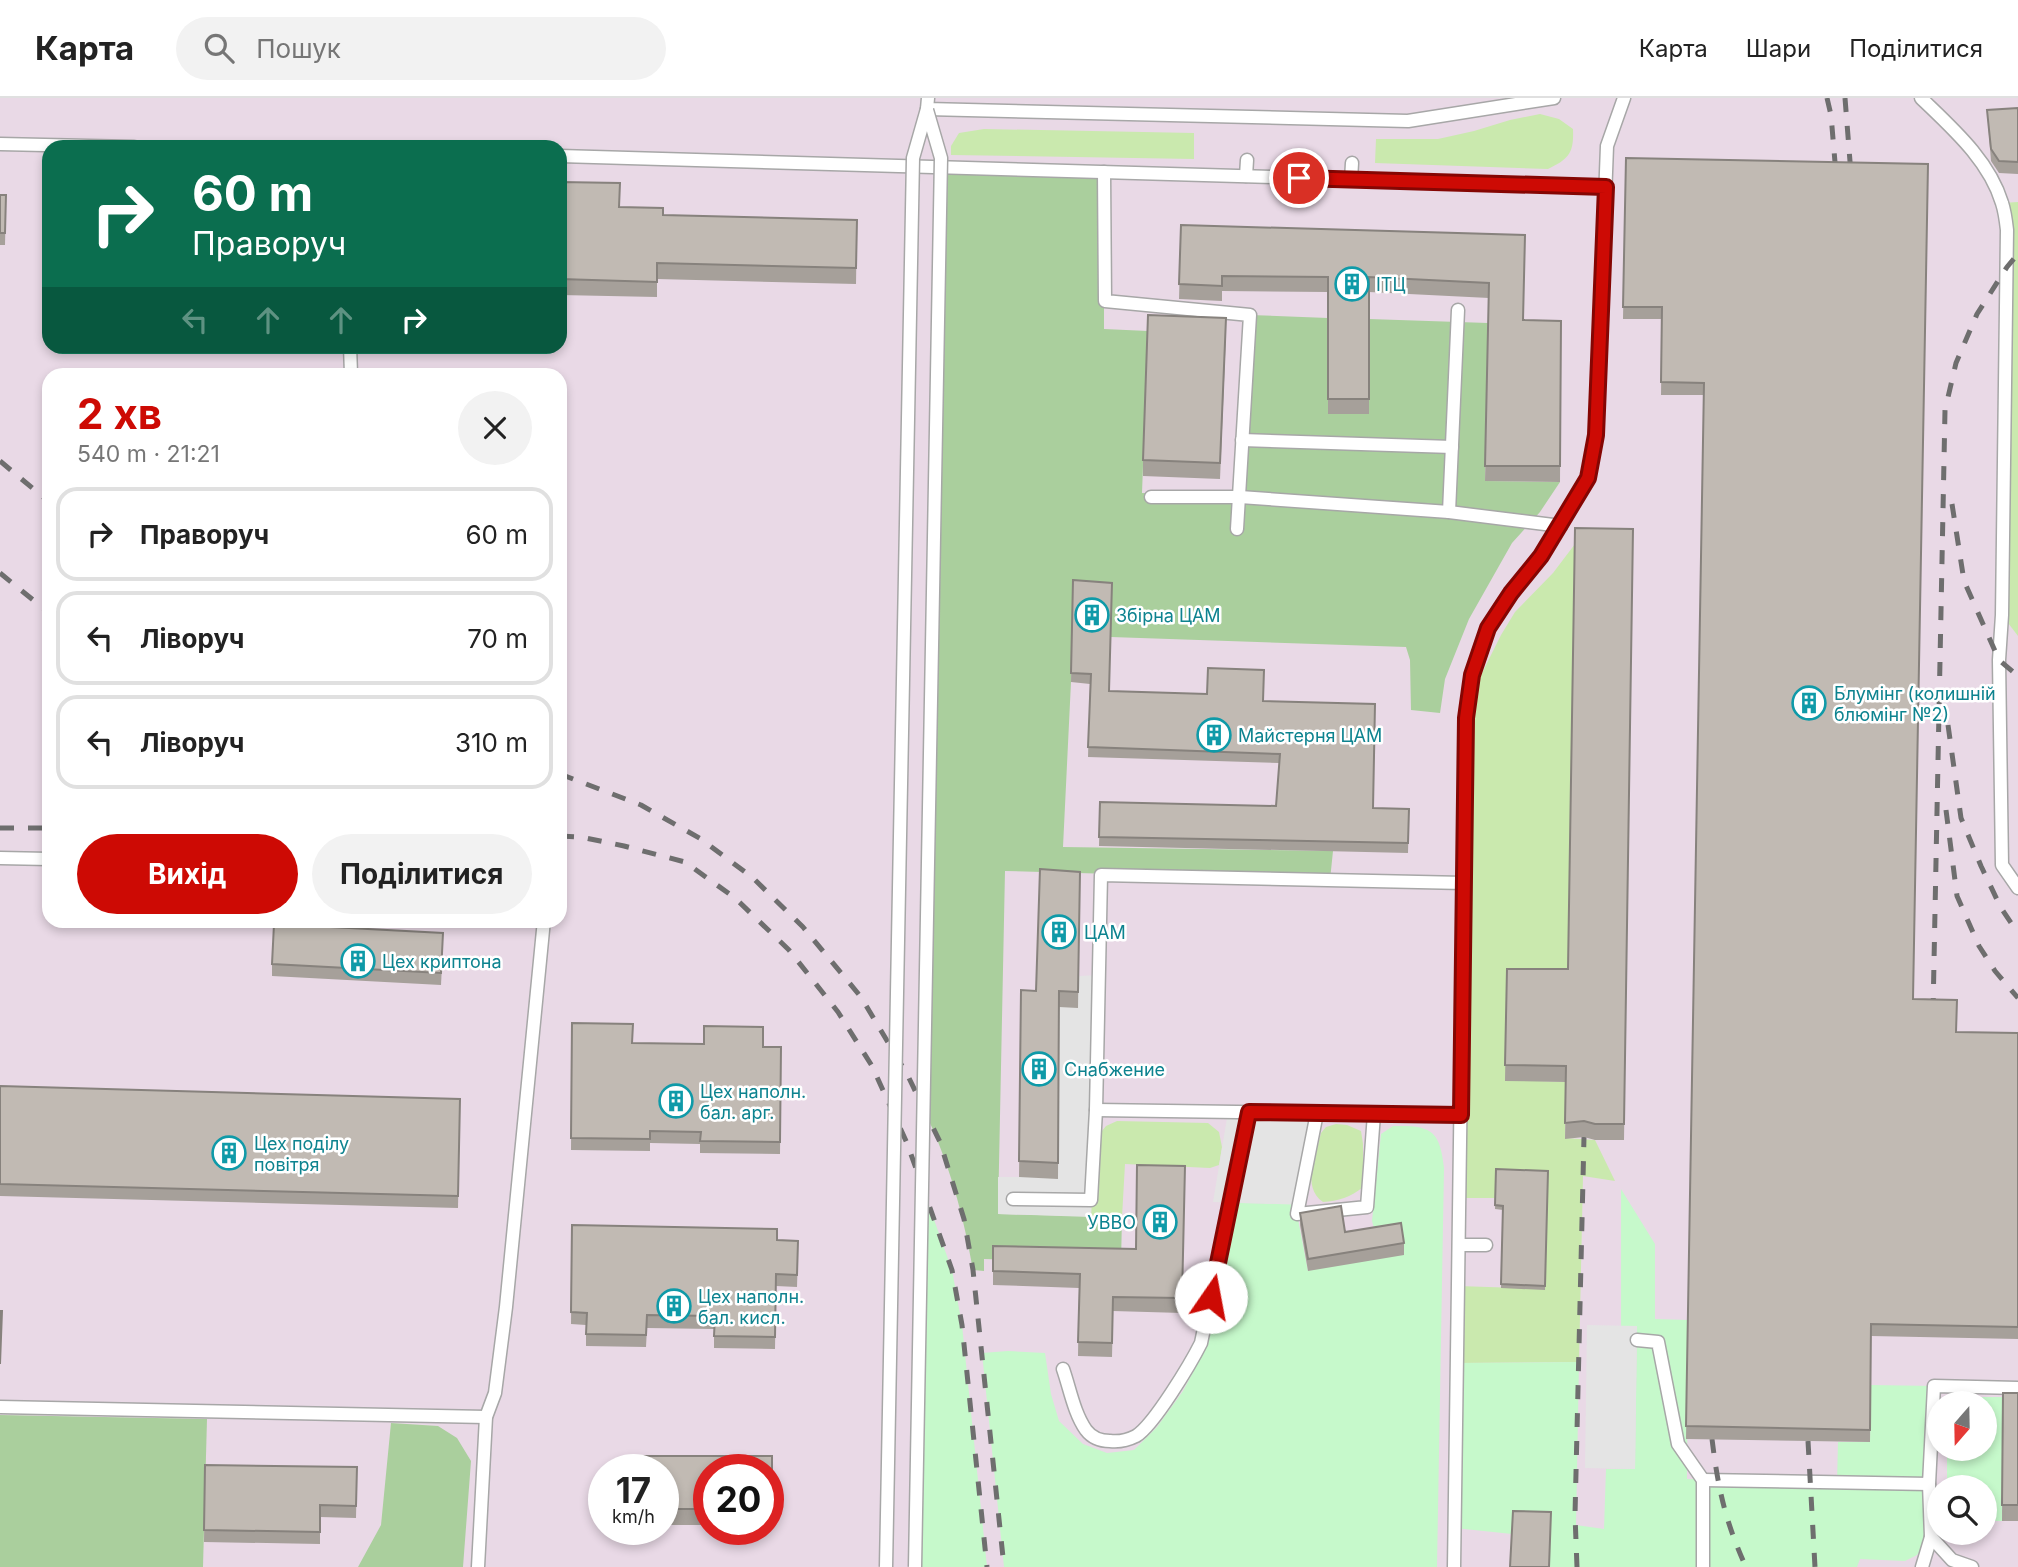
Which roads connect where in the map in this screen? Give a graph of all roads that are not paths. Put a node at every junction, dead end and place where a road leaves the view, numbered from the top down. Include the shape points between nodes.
1 (1625, 98) edge
2 (1921, 98) edge
3 (1548, 99) edge
4 (928, 104) edge
5 (0, 144) edge
6 (42, 145) edge
7 (567, 156) edge
8 (1247, 160) dead end
9 (1352, 163) dead end
10 (1104, 172) junction
11 (1246, 176) junction
12 (1351, 180) junction
13 (1606, 187) junction
14 (2018, 202) edge
15 (2002, 203) junction
16 (2012, 300) edge
17 (1458, 310) dead end
18 (1242, 440) junction
19 (1452, 447) junction
20 (1151, 497) dead end
21 (1240, 498) junction
22 (1449, 512) junction
23 (1561, 526) junction
24 (1237, 530) dead end
25 (0, 858) edge
26 (42, 859) edge
27 (1464, 883) junction
28 (2018, 888) edge
29 (543, 928) edge
30 (1096, 1110) junction
31 (1249, 1112) junction
32 (1317, 1113) junction
33 (1374, 1114) junction
34 (1461, 1115) junction
35 (1013, 1199) dead end
36 (1459, 1245) junction
37 (1486, 1245) dead end
38 (1637, 1340) dead end
39 (1063, 1369) dead end
40 (2018, 1388) edge
41 (0, 1407) edge
42 (486, 1417) junction
43 (1929, 1475) edge
44 (1703, 1480) junction
45 (1927, 1484) edge
46 (1929, 1545) edge
47 (1938, 1545) edge
48 (478, 1567) edge
49 (886, 1567) edge
50 (915, 1567) edge
51 (1454, 1567) edge
52 (1703, 1567) edge
53 (1923, 1567) edge
54 (1972, 1567) edge

1 - 13 lane via 1607,146
2 - 15 lane via 1971,149 1990,175
3 - 4 lane via 1408,121
4 - 49 lane, bridge via 913,158
4 - 50 lane, bridge via 941,158
5 - 6 lane
7 - 10 lane
8 - 11 lane
9 - 12 lane
10 - 11 lane
10 - 18 lane via 1105,301 1250,315
11 - 12 lane
12 - 13 lane
13 - 23 lane via 1596,435 1588,478
14 - 15 lane
15 - 16 lane
16 - 28 lane via 1999,660 2002,865
17 - 19 lane
18 - 19 lane
18 - 21 lane
19 - 22 lane
20 - 21 lane
21 - 22 lane
21 - 24 lane
22 - 23 lane
23 - 27 lane via 1488,628 1472,675 1466,718
25 - 26 lane
27 - 30 lane via 1101,875
27 - 34 lane
29 - 42 lane via 506,1307 495,1393
30 - 31 lane
30 - 35 lane via 1091,1200
31 - 32 lane
31 - 39 lane via 1201,1343 1146,1427 1123,1441 1096,1439 1079,1419
32 - 33 lane
32 - 33 lane via 1297,1214 1367,1207
33 - 34 lane
34 - 36 lane
36 - 37 lane
36 - 51 lane
38 - 44 lane via 1658,1342 1678,1444
40 - 43 lane via 1934,1386
41 - 42 lane
42 - 48 lane
44 - 45 lane
44 - 52 lane
46 - 53 lane
47 - 54 lane via 1952,1560

